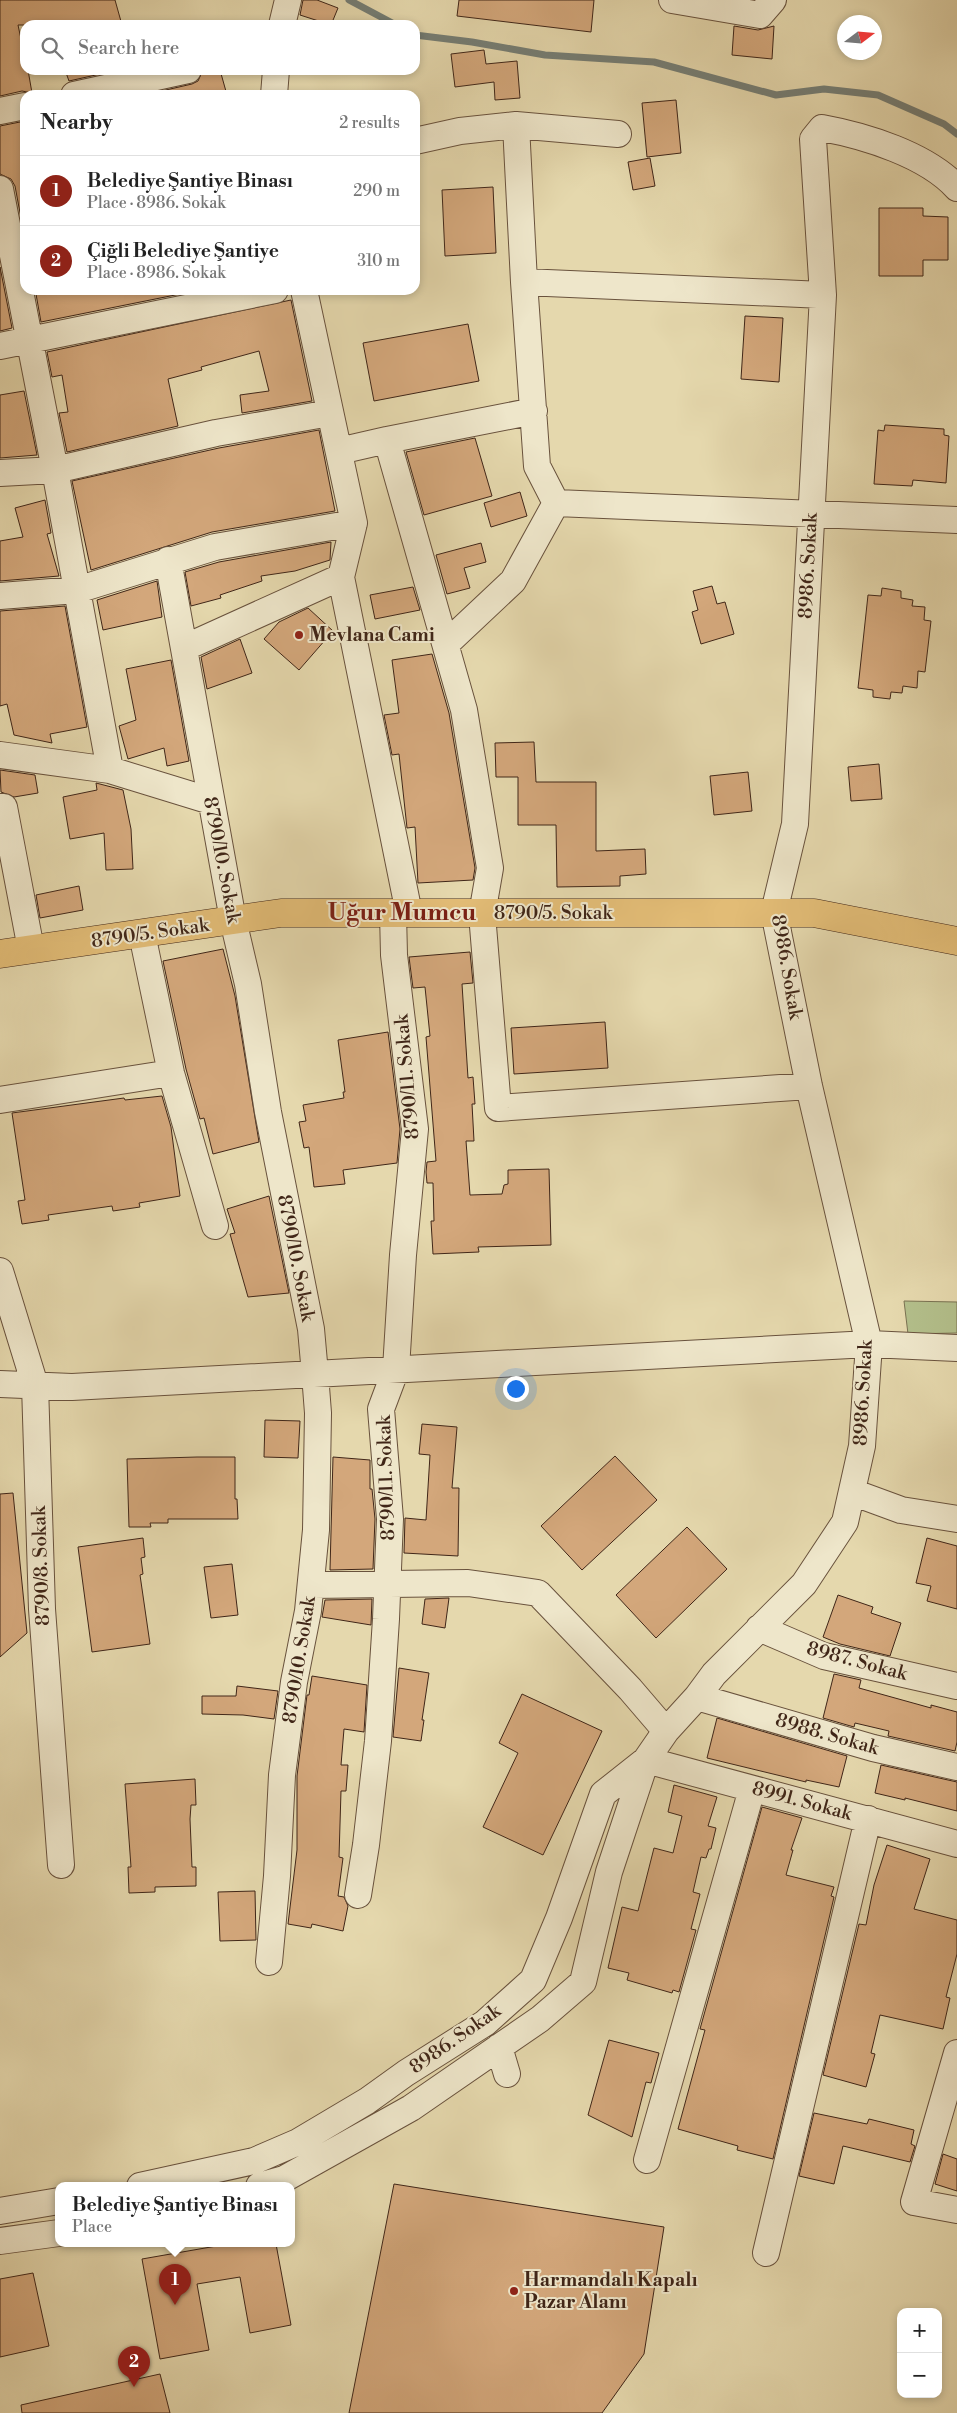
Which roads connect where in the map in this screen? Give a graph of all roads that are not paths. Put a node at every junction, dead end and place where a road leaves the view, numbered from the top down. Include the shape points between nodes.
1 (288, 0) edge
2 (672, 0) edge
3 (773, 0) edge
4 (283, 20) edge
5 (165, 75) edge
6 (276, 75) edge
7 (97, 90) edge
8 (274, 90) edge
9 (20, 107) edge
10 (0, 111) edge
11 (516, 125) junction
12 (618, 134) dead end
13 (420, 140) edge
14 (957, 188) edge
15 (0, 189) edge
16 (2, 215) edge
17 (18, 244) edge
18 (20, 262) edge
19 (524, 282) junction
20 (24, 295) edge
21 (252, 295) edge
22 (305, 295) edge
23 (823, 295) junction
24 (29, 341) junction
25 (0, 346) edge
26 (534, 411) junction
27 (330, 413) junction
28 (388, 440) junction
29 (339, 452) junction
30 (55, 470) junction
31 (0, 473) edge
32 (556, 503) junction
33 (811, 514) junction
34 (957, 520) edge
35 (354, 523) junction
36 (168, 560) junction
37 (341, 577) junction
38 (77, 590) junction
39 (0, 596) edge
40 (446, 644) junction
41 (184, 648) junction
42 (1, 750) edge
43 (110, 770) junction
44 (211, 801) junction
45 (0, 807) edge
46 (774, 912) junction
47 (401, 913) junction
48 (482, 914) junction
49 (233, 920) junction
50 (142, 934) junction
51 (957, 941) edge
52 (31, 950) junction
53 (0, 954) edge
54 (171, 1073) junction
55 (809, 1086) junction
56 (0, 1100) edge
57 (215, 1226) dead end
58 (0, 1271) edge
59 (869, 1344) junction
60 (957, 1348) edge
61 (396, 1370) junction
62 (315, 1374) junction
63 (0, 1384) edge
64 (35, 1385) junction
65 (852, 1492) junction
66 (957, 1518) edge
67 (388, 1583) junction
68 (311, 1585) junction
69 (759, 1628) junction
70 (957, 1686) edge
71 (697, 1697) junction
72 (666, 1731) junction
73 (646, 1760) junction
74 (957, 1767) edge
75 (752, 1789) junction
76 (868, 1819) junction
77 (957, 1844) edge
78 (61, 1865) dead end
79 (358, 1895) dead end
80 (269, 1962) dead end
81 (500, 2047) junction
82 (957, 2053) edge
83 (507, 2074) dead end
84 (648, 2160) dead end
85 (158, 2182) edge
86 (273, 2182) edge
87 (55, 2202) edge
88 (957, 2210) edge
89 (0, 2211) edge
90 (55, 2234) edge
91 (0, 2241) edge
92 (766, 2253) dead end

1 - 4 street
2 - 3 street via 760,15
5 - 7 street
6 - 8 street
9 - 10 street
11 - 12 street
11 - 13 street via 460,131
11 - 19 street
14 - 23 street, 8986. Sokak via 946,177 886,145 847,132 822,128 813,139
15 - 16 street
16 - 17 street
17 - 18 street
19 - 23 street
19 - 26 street
20 - 24 street
21 - 24 street
22 - 27 street
23 - 33 street, 8986. Sokak
24 - 25 street
24 - 30 street
26 - 28 street
26 - 32 street via 537,466
27 - 29 street
27 - 30 street via 216,433
28 - 29 street
28 - 40 street
29 - 35 street
30 - 31 street
30 - 38 street
32 - 33 street
32 - 40 street via 513,582
33 - 34 street
33 - 46 street, 8986. Sokak via 795,824
35 - 36 street via 215,547
35 - 37 street
36 - 38 street
36 - 41 street, 8790/10. Sokak
37 - 41 street
37 - 47 street, 8790/11. Sokak
38 - 39 street
38 - 43 street
40 - 48 street via 464,710 490,868
41 - 44 street, 8790/10. Sokak
42 - 43 street
43 - 44 street
44 - 49 street, 8790/10. Sokak
45 - 52 street via 4,807
46 - 48 main road, 8790/5. Sokak
46 - 51 main road, 8790/5. Sokak via 814,913
46 - 55 street, 8986. Sokak
47 - 48 main road, 8790/5. Sokak
47 - 49 main road, 8790/5. Sokak via 282,913
47 - 61 street, 8790/11. Sokak via 394,955 415,1129
48 - 55 street via 498,1108
49 - 50 main road, 8790/5. Sokak
49 - 62 street, 8790/10. Sokak via 248,984 268,1112 311,1329
50 - 52 main road, 8790/5. Sokak
50 - 54 street
52 - 53 main road, 8790/5. Sokak
54 - 56 street
54 - 57 street
55 - 59 street, 8986. Sokak
58 - 64 street, 8790/8. Sokak
59 - 60 street
59 - 61 street
59 - 65 street, 8986. Sokak via 862,1446
61 - 62 street
61 - 67 street, 8790/11. Sokak via 381,1409 390,1519
62 - 64 street via 72,1387
62 - 68 street, 8790/10. Sokak via 318,1413 316,1530
63 - 64 street
64 - 78 street, 8790/8. Sokak via 42,1609
65 - 66 street via 901,1510
65 - 69 street, 8986. Sokak via 845,1522 804,1584
67 - 68 street
67 - 72 street via 468,1583 538,1593
67 - 79 street, 8790/11. Sokak via 378,1741
68 - 80 street, 8790/10. Sokak via 282,1775
69 - 70 street, 8987. Sokak via 824,1656
69 - 71 street, 8986. Sokak via 714,1674
71 - 72 street, 8986. Sokak
71 - 74 street, 8988. Sokak via 873,1748
72 - 73 street, 8986. Sokak
73 - 75 street, 8991. Sokak
73 - 81 street, 8986. Sokak via 609,1872 583,1982 540,2019
73 - 85 street, 8986. Sokak via 603,1794 533,1980 485,2023 298,2142 254,2161
75 - 76 street, 8991. Sokak
75 - 84 street
76 - 77 street, 8991. Sokak
76 - 92 street
81 - 83 street
81 - 86 street, 8986. Sokak via 411,2108
82 - 88 street via 914,2202
87 - 89 street
90 - 91 street

